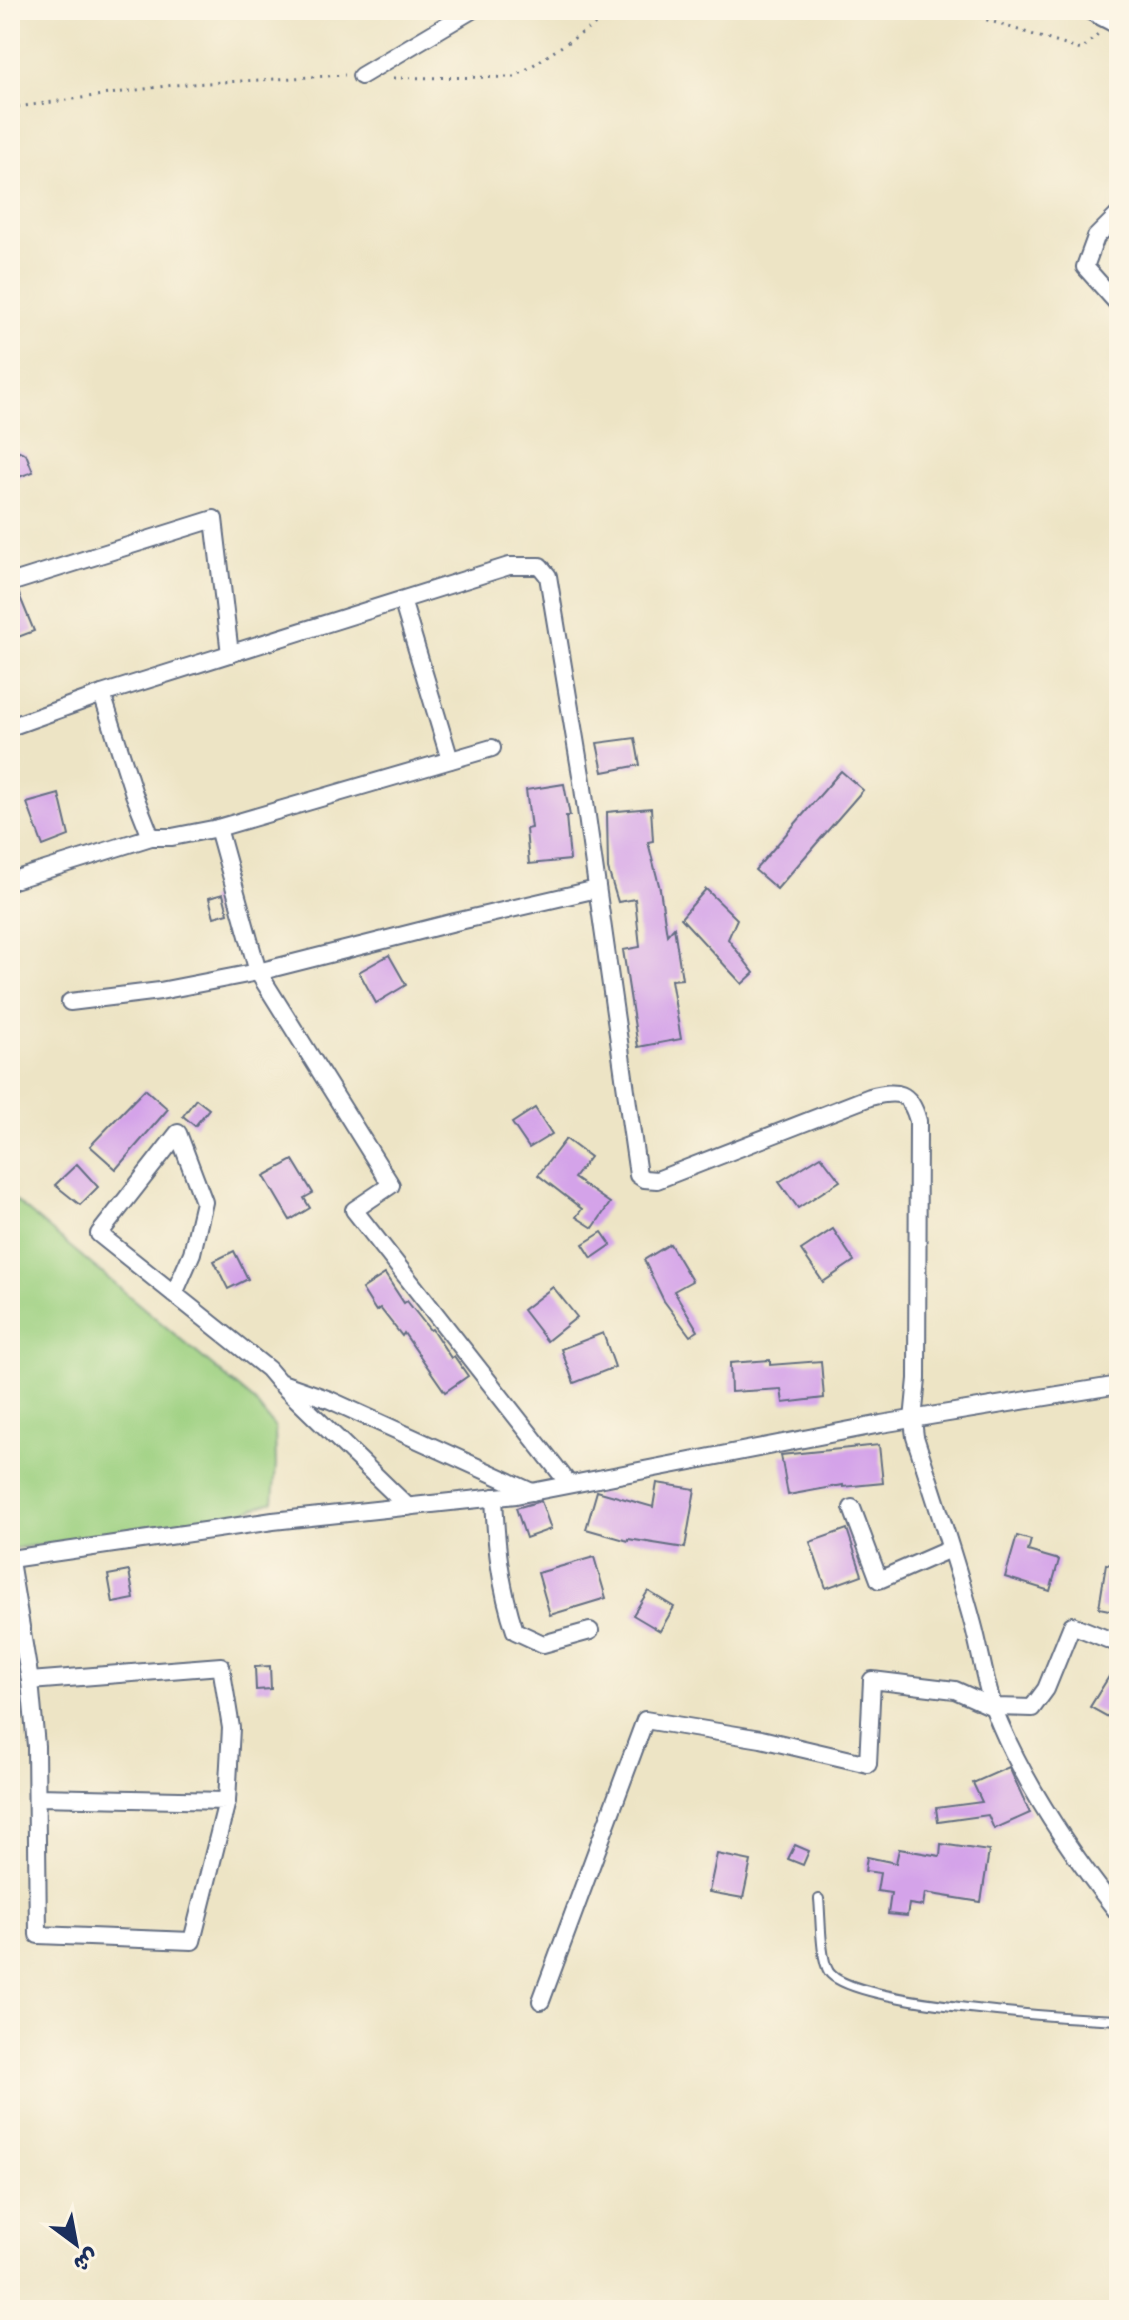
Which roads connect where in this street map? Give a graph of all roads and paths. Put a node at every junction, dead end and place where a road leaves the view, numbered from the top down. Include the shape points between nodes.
1 (472, 10) edge
2 (617, 10) edge
3 (956, 10) edge
4 (1088, 10) edge
5 (1114, 24) edge
6 (361, 76) joint
7 (390, 78) dead end
8 (10, 108) edge
9 (1119, 214) edge
10 (1119, 305) edge
11 (10, 583) edge
12 (402, 600) junction
13 (230, 654) junction
14 (102, 694) junction
15 (10, 727) edge
16 (492, 748) dead end
17 (450, 760) junction
18 (218, 828) junction
19 (151, 837) junction
20 (10, 881) edge
21 (597, 889) junction
22 (258, 972) junction
23 (70, 1002) dead end
24 (174, 1294) junction
25 (279, 1382) junction
26 (1119, 1385) edge
27 (913, 1420) junction
28 (569, 1484) junction
29 (532, 1492) junction
30 (494, 1497) junction
31 (408, 1507) junction
32 (852, 1508) dead end
33 (950, 1549) junction
34 (10, 1560) edge
35 (590, 1631) dead end
36 (1112, 1641) dead end
37 (30, 1681) junction
38 (993, 1707) junction
39 (37, 1797) junction
40 (227, 1801) junction
41 (819, 1899) dead end
42 (1119, 1914) edge
43 (541, 2001) dead end
44 (1119, 2020) edge

1 - 6 street
2 - 7 path via 515,77
3 - 5 path via 1081,50
4 - 5 street
6 - 8 path via 173,85
9 - 10 street via 1096,237 1085,267
11 - 13 street via 214,519
12 - 13 street
12 - 17 street
12 - 21 street via 509,566 540,566 548,576
13 - 14 street
14 - 15 street
14 - 19 street
16 - 17 street
17 - 18 street
18 - 19 street
18 - 22 street
19 - 20 street
21 - 22 street
21 - 27 street via 638,1175 657,1180 889,1092 913,1103 918,1121
22 - 23 street
22 - 28 street via 391,1185 354,1210
24 - 24 street via 192,1253 204,1202 178,1133 99,1234
24 - 25 street
25 - 29 street
25 - 31 street
26 - 27 street
27 - 28 street
27 - 33 street
28 - 29 street
29 - 30 street
30 - 31 street
30 - 35 street via 499,1563 515,1631 543,1644
31 - 34 street
32 - 33 street via 879,1580
33 - 38 street
34 - 37 street
36 - 38 street via 1072,1625 1046,1689 1032,1708
37 - 39 street
37 - 40 street via 221,1666 231,1728
38 - 42 street via 1040,1802
38 - 43 street via 955,1690 872,1680 868,1764 645,1720
39 - 40 street
39 - 40 street via 38,1935 192,1941
41 - 44 lane via 828,1970 850,1986 1039,2016

